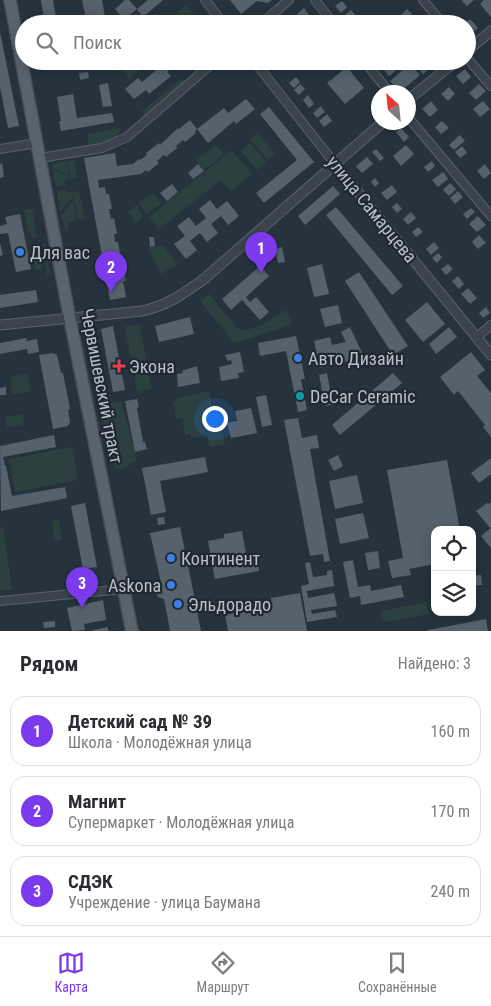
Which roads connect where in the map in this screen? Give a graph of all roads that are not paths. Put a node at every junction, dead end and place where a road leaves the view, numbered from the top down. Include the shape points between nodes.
1 (10, 0) edge
2 (205, 0) edge
3 (290, 0) edge
4 (315, 0) edge
5 (423, 0) edge
6 (217, 15) edge
7 (271, 15) edge
8 (327, 15) edge
9 (435, 15) edge
10 (15, 26) edge
11 (491, 31) edge
12 (476, 44) edge
13 (476, 68) edge
14 (23, 70) edge
15 (205, 70) edge
16 (261, 70) edge
17 (371, 70) edge
18 (445, 70) edge
19 (383, 85) edge
20 (491, 86) edge
21 (416, 94) edge
22 (416, 127) edge
23 (374, 130) edge
24 (37, 143) junction
25 (0, 149) edge
26 (40, 158) junction
27 (335, 164) junction
28 (491, 216) edge
29 (70, 318) junction
30 (0, 325) edge
31 (491, 325) edge
32 (477, 337) junction
33 (491, 355) edge
34 (124, 589) junction
35 (0, 601) edge
36 (132, 631) edge

1 - 10 main road, Червишевский тракт
2 - 6 street
3 - 7 street
4 - 8 street
5 - 9 street
11 - 12 street
13 - 20 street
14 - 24 main road, Червишевский тракт
15 - 26 street via 127,137 102,148
16 - 27 street, улица Самарцева
17 - 19 street
18 - 21 street
22 - 28 street
23 - 27 street
24 - 25 street
24 - 26 main road, Червишевский тракт
26 - 29 main road, Червишевский тракт
27 - 29 street via 173,301 142,311
27 - 32 street, улица Самарцева
29 - 30 street
29 - 34 main road, Червишевский тракт
31 - 32 street
32 - 33 street, улица Самарцева
34 - 35 street
34 - 36 main road, Червишевский тракт

